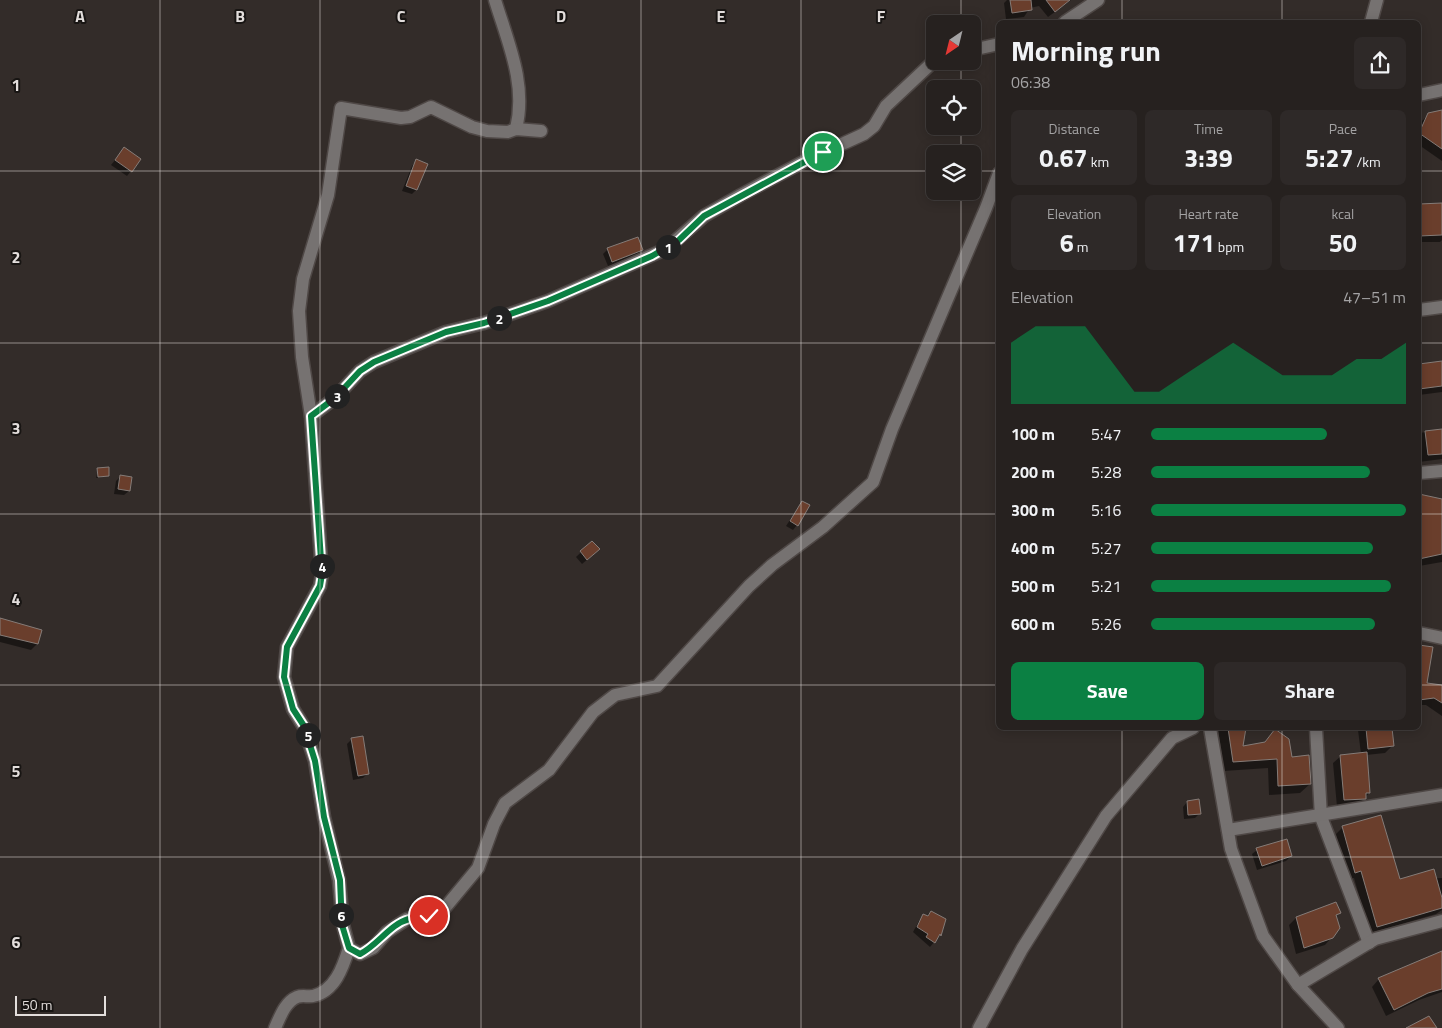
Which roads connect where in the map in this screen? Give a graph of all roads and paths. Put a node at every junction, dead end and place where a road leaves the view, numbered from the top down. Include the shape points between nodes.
1 (495, 0) edge
2 (1098, 0) edge
3 (1377, 0) edge
4 (1067, 20) edge
5 (1372, 20) edge
6 (996, 45) edge
7 (981, 48) edge
8 (926, 68) edge
9 (1442, 90) edge
10 (1421, 95) edge
11 (516, 129) junction
12 (541, 131) dead end
13 (996, 181) edge
14 (1442, 307) edge
15 (1421, 310) edge
16 (311, 416) junction
17 (1442, 471) edge
18 (1421, 473) edge
19 (1421, 633) edge
20 (1442, 638) edge
21 (1189, 730) edge
22 (1210, 730) edge
23 (1316, 730) edge
24 (1442, 795) edge
25 (1322, 817) junction
26 (1228, 830) junction
27 (1442, 921) edge
28 (1369, 943) junction
29 (349, 948) junction
30 (1298, 985) junction
31 (275, 1028) edge
32 (979, 1028) edge
33 (1338, 1028) edge

1 - 11 street via 518,72 519,118
2 - 4 street
3 - 5 street
6 - 7 street
8 - 16 street via 886,106 874,126 864,134 805,161 726,204 692,225 666,249 548,301 446,332 374,362
9 - 10 street
11 - 12 street
11 - 16 street via 508,132 479,129 431,107 401,118 341,108 328,195 304,279 299,311
13 - 29 street via 873,482 823,527 772,565 657,686 615,696 593,712 549,770 505,803 478,868 444,909 429,916 407,919 360,954
14 - 15 street
16 - 29 street via 322,574 320,586 287,647 284,677 293,709 307,734 315,761 324,817 340,880 342,925
17 - 18 street
19 - 20 street
21 - 32 street via 1172,738 1106,816 1022,949
22 - 26 street
23 - 25 street
24 - 25 street
25 - 26 street
25 - 28 street
26 - 30 street via 1231,849 1263,936
27 - 28 street
28 - 30 street
29 - 31 street via 342,969 331,985 314,996 298,997 283,1009
30 - 33 street

